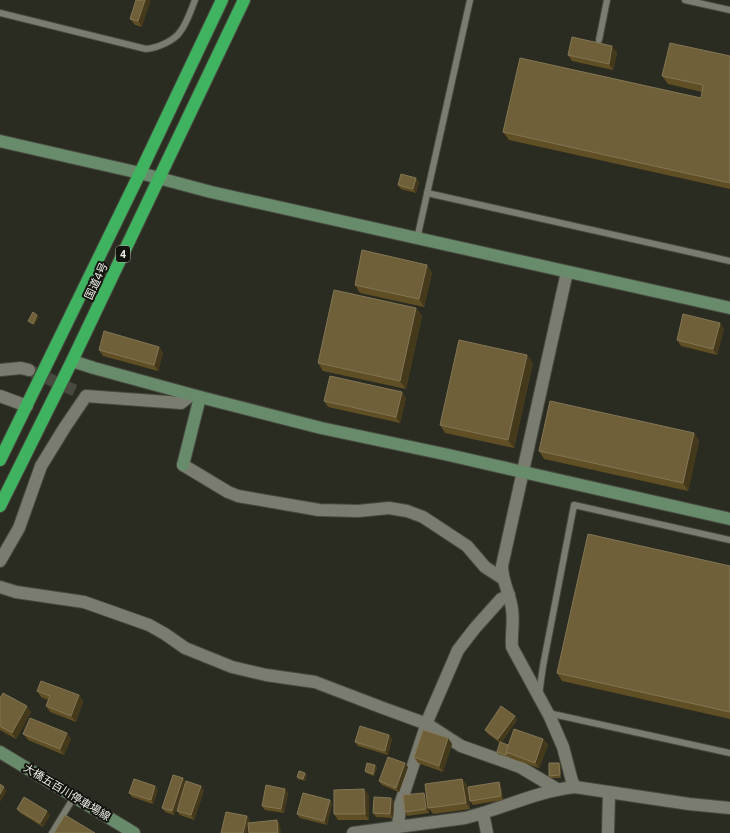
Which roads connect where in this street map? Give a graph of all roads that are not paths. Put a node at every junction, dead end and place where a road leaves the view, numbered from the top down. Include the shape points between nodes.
1 (196, 0) edge
2 (222, 0) edge
3 (244, 0) edge
4 (470, 0) edge
5 (607, 0) edge
6 (685, 0) edge
7 (730, 10) edge
8 (0, 13) edge
9 (598, 40) dead end
10 (0, 141) edge
11 (140, 173) junction
12 (159, 179) junction
13 (427, 193) junction
14 (417, 239) junction
15 (730, 261) edge
16 (567, 272) junction
17 (730, 308) edge
18 (72, 361) junction
19 (0, 370) edge
20 (29, 370) tunnel mouth
21 (0, 396) edge
22 (196, 396) junction
23 (27, 406) junction
24 (0, 460) edge
25 (522, 472) junction
26 (0, 506) edge
27 (730, 519) edge
28 (730, 540) edge
29 (0, 562) edge
30 (502, 578) junction
31 (0, 588) edge
32 (509, 595) junction
33 (539, 697) junction
34 (548, 713) junction
35 (427, 724) junction
36 (0, 752) edge
37 (730, 753) edge
38 (575, 787) junction
39 (557, 789) junction
40 (609, 792) junction
41 (74, 797) junction
42 (730, 808) edge
43 (483, 813) junction
44 (399, 830) edge
45 (52, 833) edge
46 (134, 833) edge
47 (353, 833) edge
48 (487, 833) edge
49 (608, 833) edge

1 - 8 lane via 180,33 155,49 146,50
2 - 11 highway, 国道4号 / 4
3 - 12 highway, 国道4号 / 4
4 - 13 lane
5 - 9 lane
6 - 7 lane
10 - 11 street
11 - 12 street
11 - 23 highway, 国道4号 / 4
12 - 14 street
12 - 18 highway, 国道4号 / 4
13 - 14 lane
13 - 15 lane
14 - 16 street
16 - 17 street
16 - 25 street
18 - 22 street
18 - 26 highway, 国道4号 / 4
19 - 20 street
21 - 23 street
22 - 25 street via 321,428
22 - 29 street via 181,403 82,394 41,466 20,528
22 - 30 street via 183,465 228,492 319,510 358,511 389,508 407,511 423,517 467,546 485,567
23 - 24 highway, 国道4号 / 4
25 - 27 street
25 - 30 street via 503,561
28 - 33 lane via 574,505
30 - 32 street
31 - 35 street via 84,602 149,625 185,648 206,657 266,674 315,682
32 - 33 street via 513,611 512,647
32 - 35 street via 501,599 458,650
33 - 34 street
34 - 37 lane
34 - 38 street via 563,747
35 - 39 street via 461,746 520,767
35 - 44 street via 400,805
36 - 41 street, 大橋五百川停車場線
38 - 39 street
38 - 40 street
39 - 43 street
40 - 42 street
40 - 49 street
41 - 45 lane
41 - 46 street, 大橋五百川停車場線
43 - 44 street
43 - 48 street
44 - 47 street

